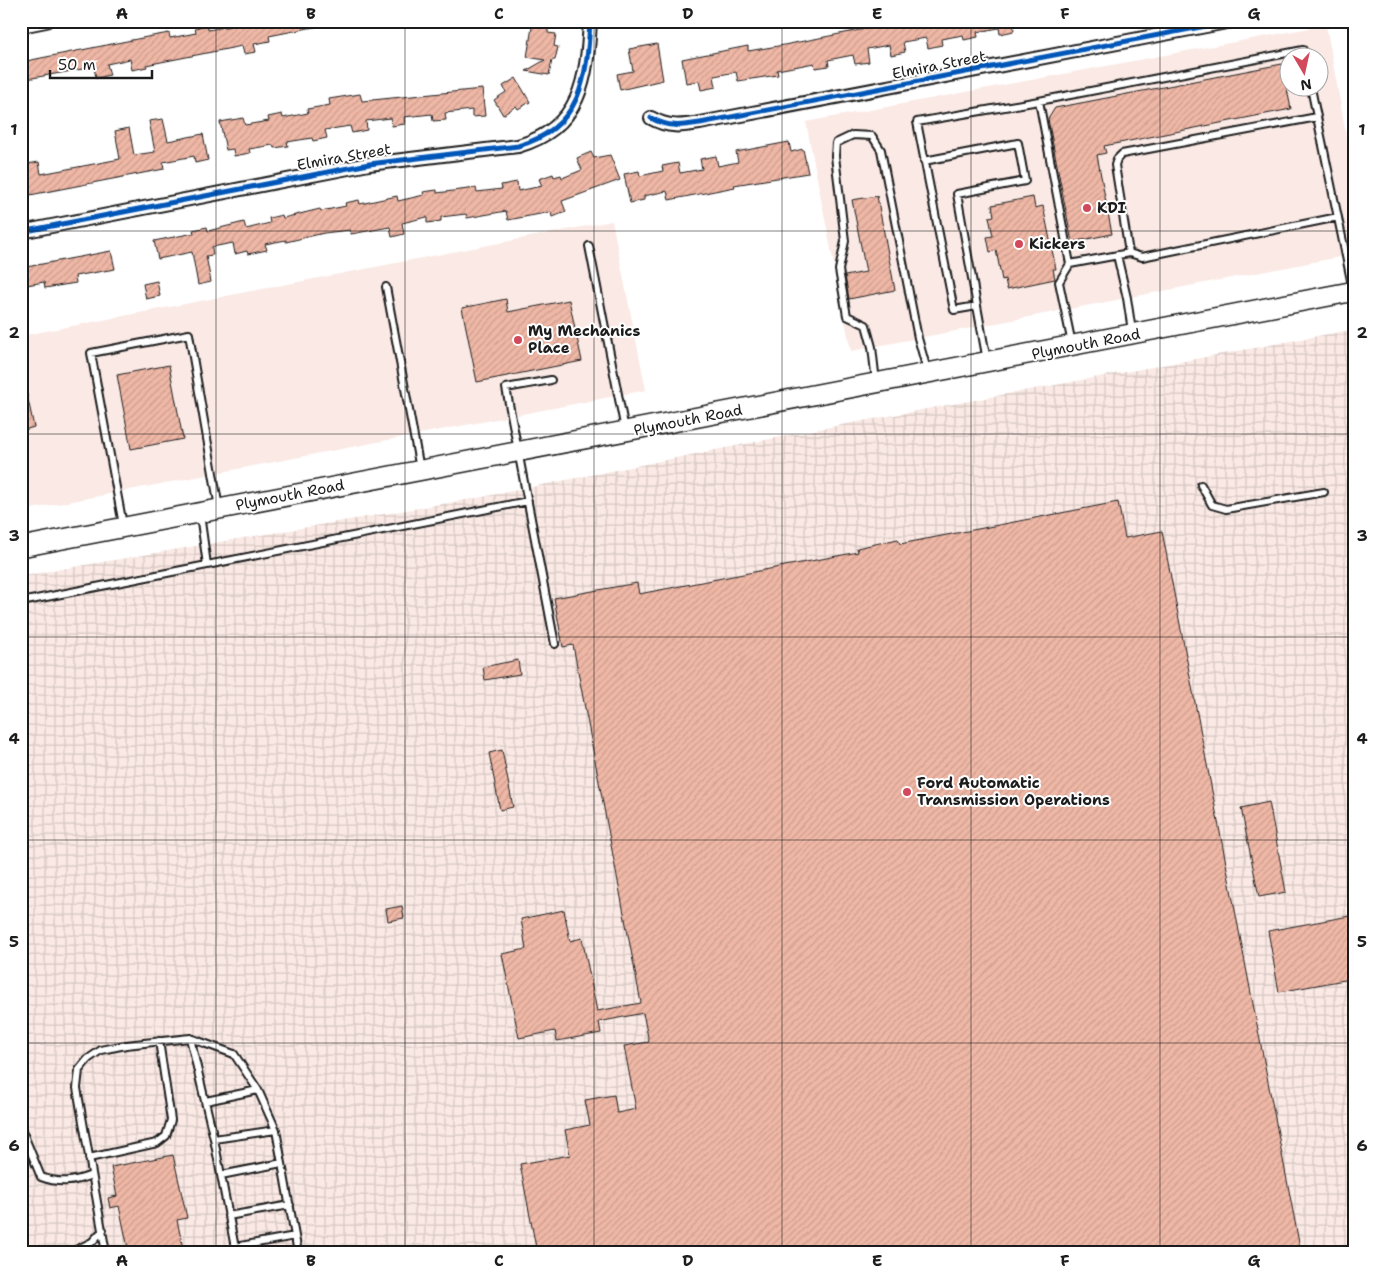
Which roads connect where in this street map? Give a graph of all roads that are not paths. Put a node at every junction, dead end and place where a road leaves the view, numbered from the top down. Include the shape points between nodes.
1 (46, 21) edge
2 (590, 21) edge
3 (1232, 21) edge
4 (21, 26) edge
5 (1278, 55) edge
6 (1313, 98) edge
7 (1039, 100) junction
8 (1317, 117) junction
9 (652, 118) dead end
10 (924, 161) junction
11 (1338, 217) junction
12 (21, 232) edge
13 (589, 246) dead end
14 (1128, 253) junction
15 (1117, 255) junction
16 (1070, 264) junction
17 (386, 287) dead end
18 (1354, 291) edge
19 (977, 306) junction
20 (1133, 335) junction
21 (1073, 346) junction
22 (987, 362) junction
23 (928, 374) junction
24 (551, 380) dead end
25 (876, 384) junction
26 (625, 432) junction
27 (518, 452) junction
28 (420, 471) junction
29 (1201, 485) dead end
30 (1324, 492) dead end
31 (528, 501) junction
32 (219, 509) junction
33 (200, 513) junction
34 (124, 527) junction
35 (21, 547) edge
36 (207, 564) junction
37 (21, 602) edge
38 (555, 644) dead end
39 (190, 1038) junction
40 (159, 1040) junction
41 (258, 1090) junction
42 (206, 1102) junction
43 (21, 1128) edge
44 (276, 1130) junction
45 (214, 1139) junction
46 (89, 1158) junction
47 (282, 1163) junction
48 (92, 1175) junction
49 (221, 1175) junction
50 (290, 1205) junction
51 (228, 1216) junction
52 (102, 1230) junction
53 (295, 1236) junction
54 (235, 1250) edge
55 (70, 1253) edge
56 (106, 1253) edge
57 (298, 1253) edge

1 - 4 street
2 - 12 street, Elmira Street via 579,96 564,120 535,141 518,146 369,164
3 - 9 street, Elmira Street via 700,123 673,126
5 - 7 lane
6 - 8 lane
7 - 10 lane via 916,122
7 - 16 lane
8 - 11 lane
8 - 14 lane via 1122,154 1115,165
10 - 19 lane via 954,310
10 - 19 lane via 1018,143 1025,181 956,194
11 - 14 lane via 1142,257
11 - 18 lane
13 - 26 lane
14 - 15 lane
15 - 16 lane
15 - 20 lane
16 - 21 lane via 1059,282
17 - 28 lane
18 - 20 main road, Plymouth Road
19 - 22 lane
20 - 21 main road, Plymouth Road
21 - 22 main road, Plymouth Road
22 - 23 main road, Plymouth Road
23 - 25 main road, Plymouth Road
23 - 25 lane via 880,150 872,136 853,135 836,144 845,242 839,270 847,316 866,325
24 - 27 lane via 506,388
25 - 26 main road, Plymouth Road
26 - 27 main road, Plymouth Road
27 - 28 main road, Plymouth Road
27 - 31 lane
28 - 32 main road, Plymouth Road
29 - 30 lane via 1212,505 1226,509
31 - 36 lane
31 - 38 lane
32 - 33 main road, Plymouth Road
32 - 34 lane via 189,334 91,352
33 - 34 main road, Plymouth Road
33 - 36 lane
34 - 35 main road, Plymouth Road
36 - 37 lane
39 - 40 lane
39 - 41 lane via 234,1054
39 - 42 lane
40 - 46 lane via 101,1050 78,1070 77,1088
40 - 46 lane via 171,1120 166,1136 157,1144
41 - 42 lane
41 - 44 lane
42 - 45 lane
43 - 48 lane via 41,1177 55,1182 72,1182
44 - 45 lane
44 - 47 lane
45 - 49 lane
46 - 48 lane
47 - 49 lane
47 - 50 lane
48 - 52 lane
49 - 51 lane
50 - 51 lane
50 - 53 lane
51 - 54 lane
52 - 55 lane via 92,1242
52 - 56 lane
53 - 54 lane
53 - 57 lane

